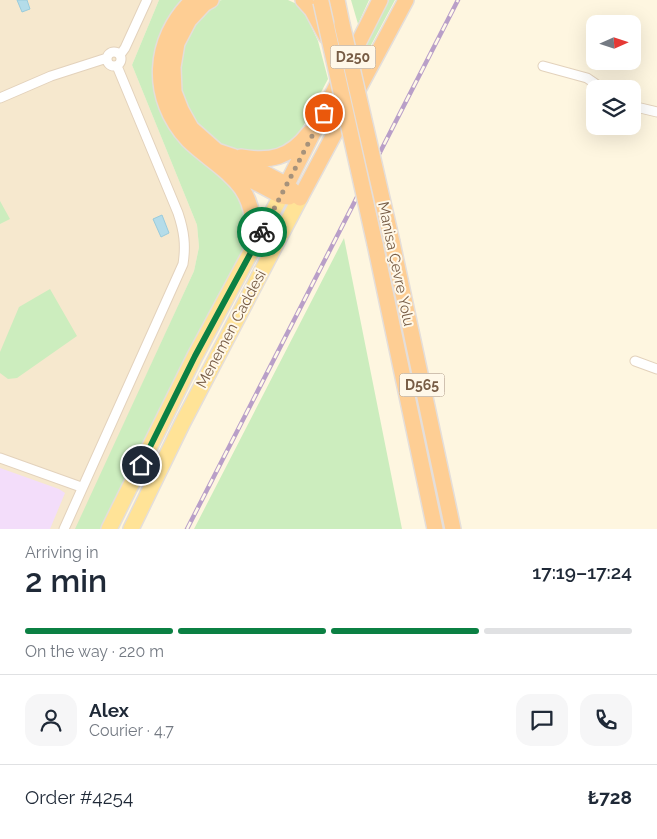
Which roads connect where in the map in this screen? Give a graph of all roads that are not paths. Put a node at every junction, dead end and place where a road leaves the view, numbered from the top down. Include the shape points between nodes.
1 (147, 0) edge
2 (193, 0) edge
3 (211, 0) edge
4 (303, 0) edge
5 (337, 0) edge
6 (380, 0) edge
7 (406, 0) edge
8 (320, 1) edge
9 (332, 49) junction
10 (120, 54) junction
11 (107, 58) junction
12 (117, 66) junction
13 (543, 66) dead end
14 (590, 80) edge
15 (0, 98) edge
16 (641, 108) edge
17 (657, 112) edge
18 (324, 113) junction
19 (232, 156) junction
20 (220, 167) junction
21 (284, 190) junction
22 (300, 198) junction
23 (254, 248) junction
24 (635, 361) dead end
25 (657, 369) edge
26 (0, 458) edge
27 (82, 487) junction
28 (64, 529) edge
29 (109, 529) edge
30 (131, 529) edge
31 (435, 529) edge
32 (453, 529) edge

1 - 10 street
2 - 20 highway via 177,18 165,40 161,84 166,106 174,121 188,140
3 - 19 highway via 189,20 177,43 173,66 174,92 191,128 217,151
4 - 9 highway via 312,10
5 - 32 highway, Manisa Çevre Yolu / D565, bridge
6 - 18 highway, Menemen Caddesi / D250
7 - 22 highway, Menemen Caddesi / D250
8 - 9 highway, Manisa Çevre Yolu / D565, bridge
9 - 31 highway, Manisa Çevre Yolu / D565, bridge
10 - 11 street via 111,52
10 - 12 street via 121,61
11 - 12 street via 110,65
11 - 15 street via 51,76
12 - 27 street via 178,213 186,248 183,264
13 - 14 street
16 - 17 street
18 - 19 highway via 289,153 269,159
18 - 21 highway, Menemen Caddesi / D250
19 - 21 highway
20 - 21 highway
20 - 23 highway via 242,190 252,211
21 - 22 highway
21 - 23 main road, Menemen Caddesi
22 - 30 main road, Menemen Caddesi
23 - 29 main road, Menemen Caddesi via 195,356
24 - 25 street
26 - 27 street
27 - 28 street

